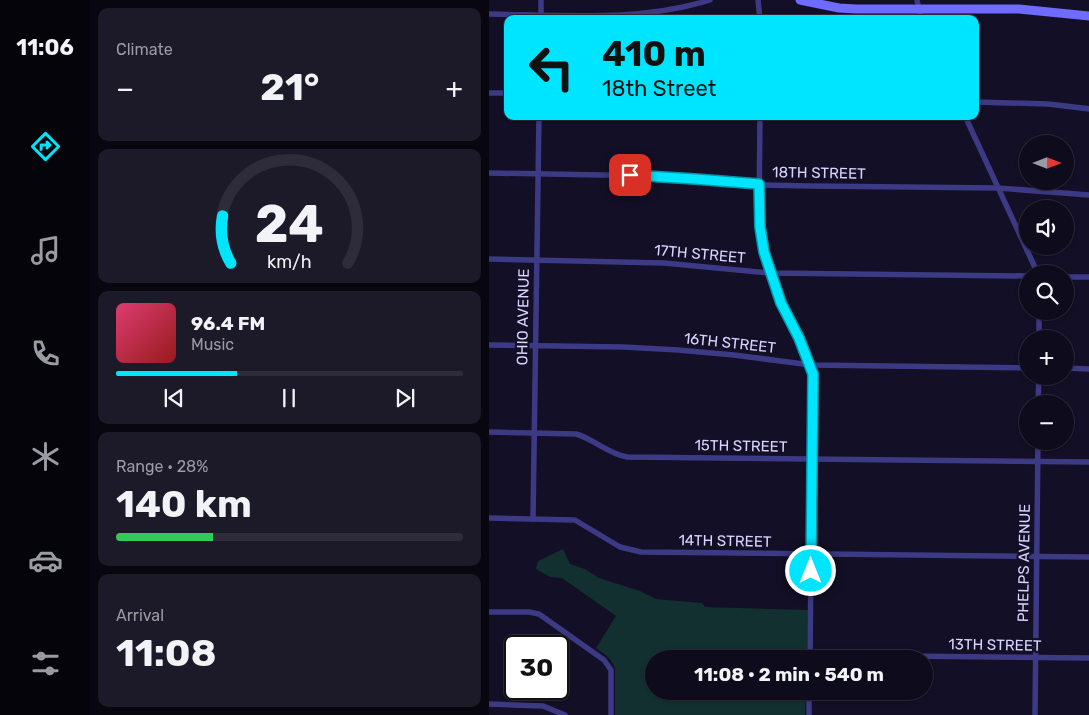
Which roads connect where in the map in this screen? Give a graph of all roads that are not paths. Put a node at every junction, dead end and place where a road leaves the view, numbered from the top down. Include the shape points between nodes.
1 (541, 0) edge
2 (711, 0) edge
3 (758, 0) edge
4 (800, 0) edge
5 (917, 5) edge
6 (489, 14) edge
7 (506, 15) edge
8 (541, 15) edge
9 (637, 15) edge
10 (760, 15) edge
11 (1089, 16) edge
12 (489, 93) edge
13 (504, 93) edge
14 (979, 102) edge
15 (1089, 109) edge
16 (539, 120) edge
17 (760, 120) edge
18 (967, 120) edge
19 (489, 173) edge
20 (538, 174) junction
21 (759, 184) junction
22 (998, 188) junction
23 (1089, 195) edge
24 (489, 259) edge
25 (537, 260) junction
26 (1034, 265) edge
27 (770, 273) junction
28 (1019, 276) edge
29 (1074, 277) edge
30 (1089, 277) edge
31 (489, 345) edge
32 (536, 346) junction
33 (811, 365) junction
34 (1019, 368) edge
35 (1074, 368) edge
36 (1089, 368) edge
37 (489, 432) edge
38 (535, 432) junction
39 (1038, 450) edge
40 (812, 459) junction
41 (1038, 462) junction
42 (1089, 462) edge
43 (489, 518) edge
44 (533, 519) junction
45 (811, 555) junction
46 (1037, 557) junction
47 (1089, 557) edge
48 (489, 612) edge
49 (810, 650) edge
50 (933, 658) edge
51 (1036, 658) junction
52 (1089, 658) edge
53 (809, 700) edge
54 (489, 704) edge
55 (565, 715) edge
56 (611, 715) edge
57 (809, 715) edge
58 (1035, 715) edge

1 - 8 street
2 - 9 street
3 - 10 street
4 - 5 street via 839,8
5 - 11 street
6 - 7 street
12 - 13 street
14 - 15 street
16 - 20 street, OHIO AVENUE
17 - 21 street
18 - 22 street
19 - 20 street, 18TH STREET
20 - 21 street, 18TH STREET via 655,176
20 - 25 street, OHIO AVENUE
21 - 22 street, 18TH STREET
21 - 27 street via 760,227
22 - 23 street, 18TH STREET
22 - 26 street
24 - 25 street, 17TH STREET
25 - 27 street, 17TH STREET via 664,263
25 - 32 street, OHIO AVENUE
27 - 28 street, 17TH STREET
27 - 33 street
29 - 30 street
31 - 32 street, 16TH STREET
32 - 33 street, 16TH STREET via 678,350
32 - 38 street, OHIO AVENUE
33 - 34 street, 16TH STREET
33 - 40 street via 814,389
35 - 36 street
37 - 38 street, 15TH STREET
38 - 40 street, 15TH STREET via 576,434 627,457
38 - 44 street, OHIO AVENUE
39 - 41 street, PHELPS AVENUE
40 - 41 street, 15TH STREET
40 - 45 street
41 - 42 street, 15TH STREET
41 - 46 street, PHELPS AVENUE
43 - 44 street, 14TH STREET
44 - 45 street, 14TH STREET via 575,520 615,544 641,552
45 - 46 street, 14TH STREET
45 - 49 street
46 - 47 street, 14TH STREET
46 - 51 street, PHELPS AVENUE
48 - 56 street via 539,614 604,660 611,670
50 - 51 street, 13TH STREET
51 - 52 street, 13TH STREET
51 - 58 street, PHELPS AVENUE
53 - 57 street
54 - 55 street via 543,706

